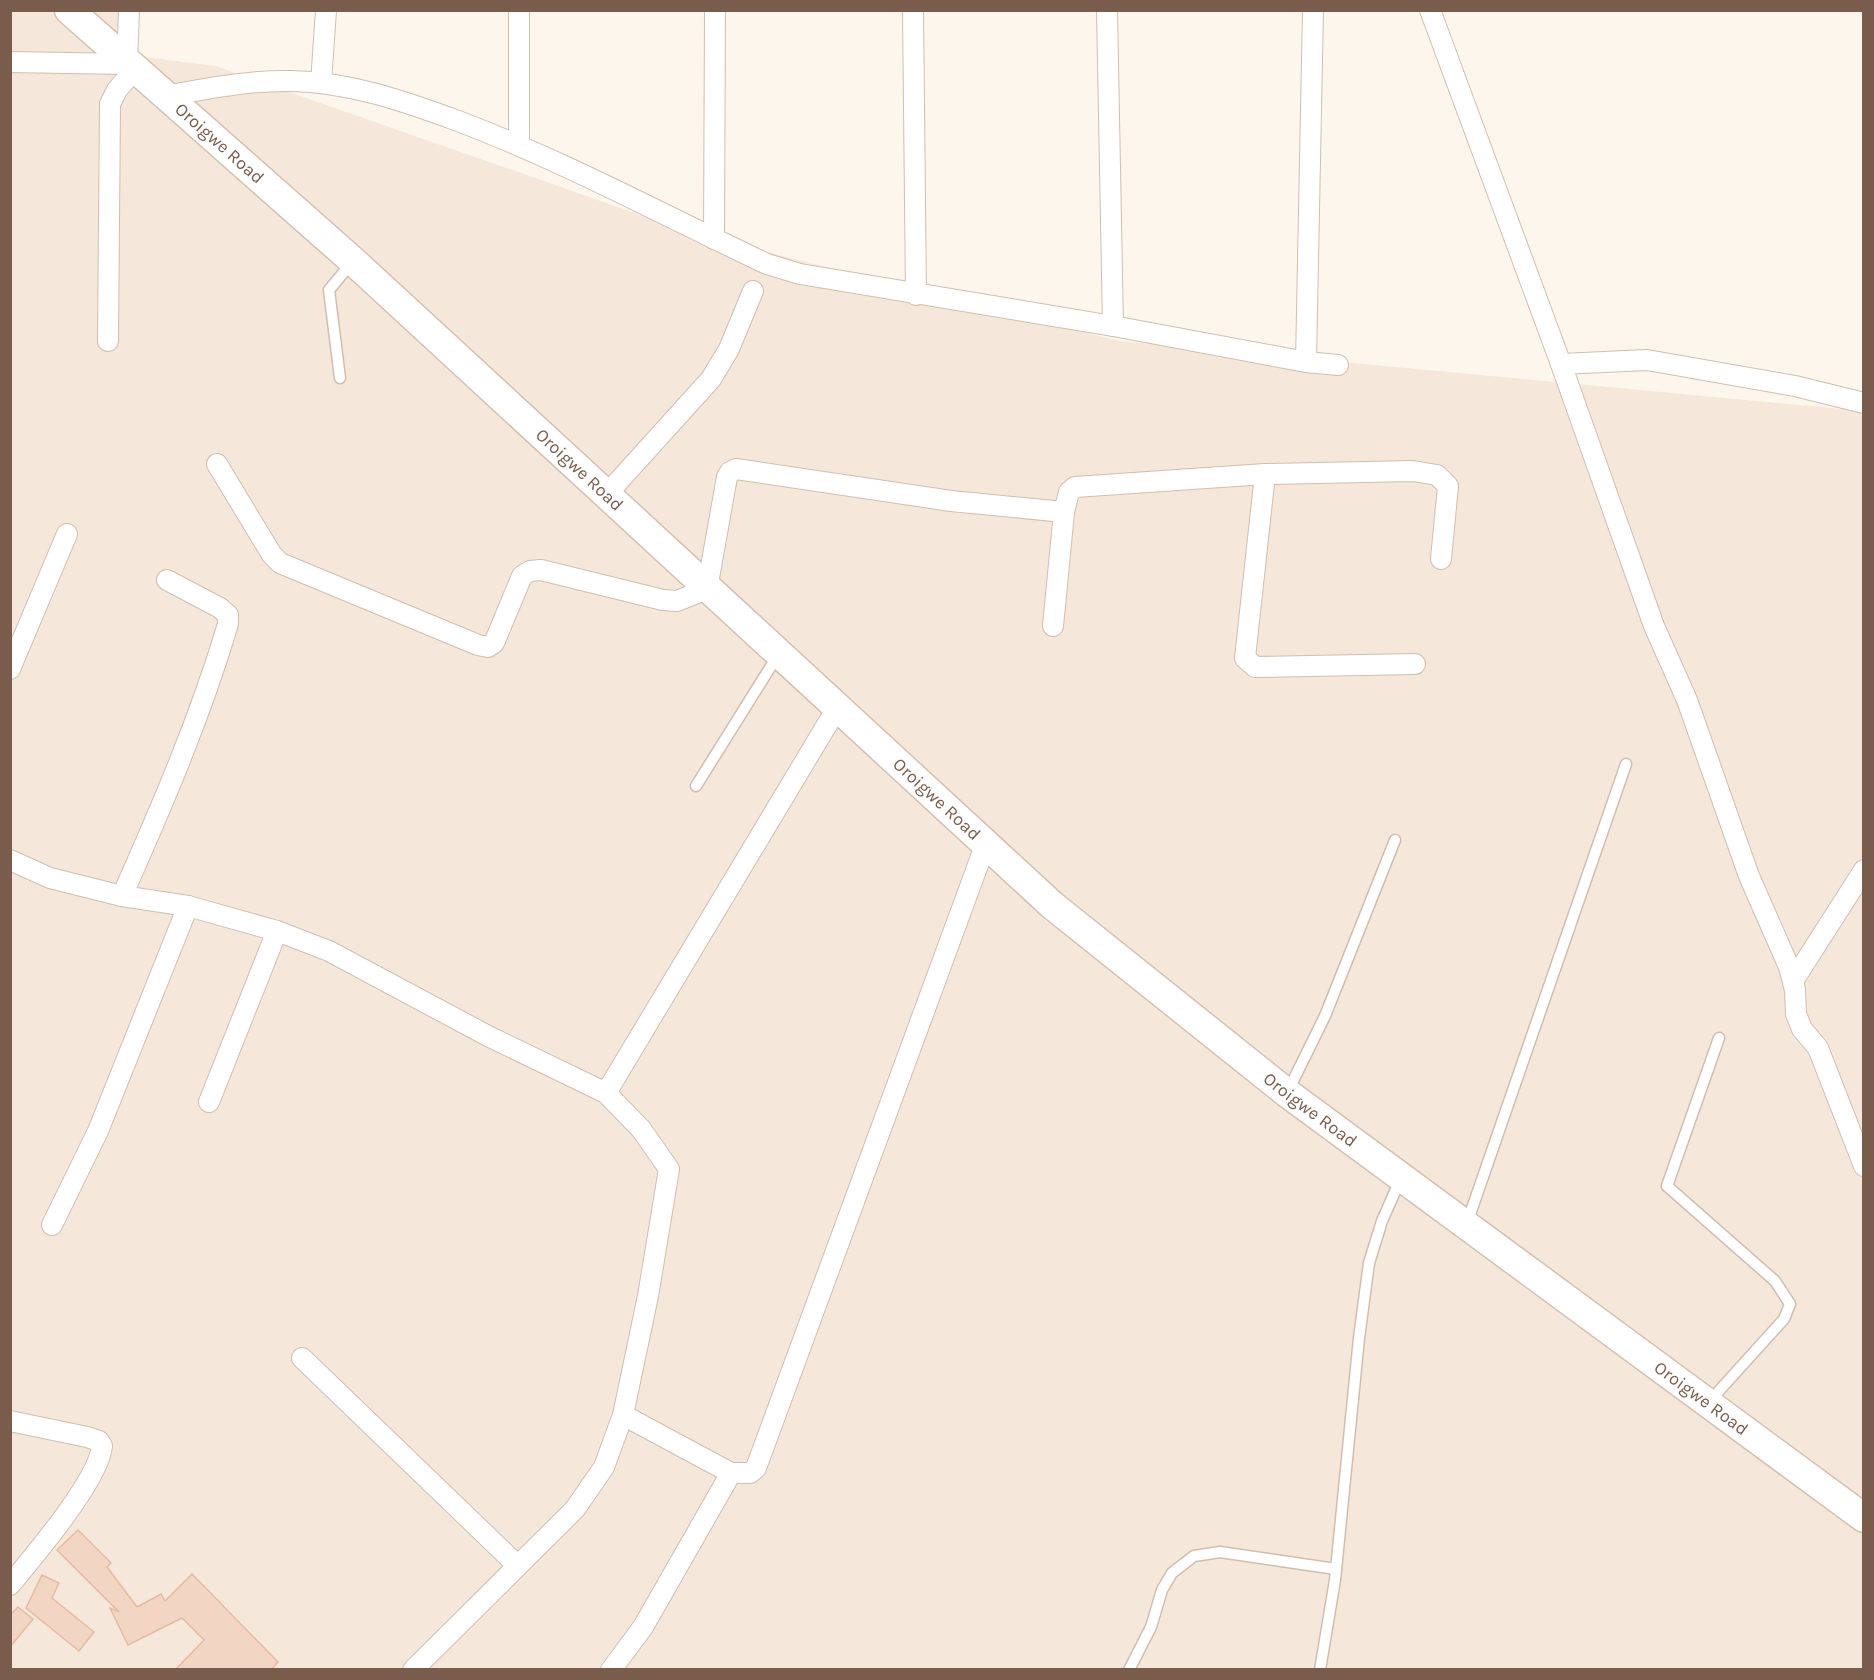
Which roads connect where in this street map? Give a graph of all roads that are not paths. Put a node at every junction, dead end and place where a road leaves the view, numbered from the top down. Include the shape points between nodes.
1 (69, 10) edge
2 (129, 10) edge
3 (326, 10) edge
4 (519, 10) edge
5 (715, 10) edge
6 (913, 10) edge
7 (1107, 10) edge
8 (1313, 10) edge
9 (1430, 10) edge
10 (10, 62) edge
11 (131, 67) junction
12 (321, 83) junction
13 (165, 96) junction
14 (519, 144) junction
15 (714, 239) junction
16 (353, 261) junction
17 (753, 291) dead end
18 (916, 295) junction
19 (1113, 326) junction
20 (108, 341) dead end
21 (1306, 362) junction
22 (1561, 364) junction
23 (1338, 365) dead end
24 (340, 378) dead end
25 (1863, 403) edge
26 (217, 464) dead end
27 (1265, 474) junction
28 (606, 495) junction
29 (1064, 512) junction
30 (67, 534) dead end
31 (1441, 559) dead end
32 (167, 580) dead end
33 (707, 589) junction
34 (1053, 626) dead end
35 (778, 654) junction
36 (1415, 664) dead end
37 (10, 669) edge
38 (837, 708) junction
39 (1626, 764) dead end
40 (696, 786) dead end
41 (1395, 840) dead end
42 (985, 846) junction
43 (10, 860) edge
44 (1863, 870) edge
45 (122, 896) junction
46 (188, 906) junction
47 (277, 931) junction
48 (1793, 981) junction
49 (1719, 1038) dead end
50 (606, 1093) junction
51 (1287, 1093) junction
52 (209, 1102) dead end
53 (1863, 1166) edge
54 (1401, 1178) junction
55 (52, 1225) dead end
56 (1466, 1226) junction
57 (302, 1358) dead end
58 (1708, 1404) junction
59 (623, 1415) junction
60 (10, 1421) edge
61 (732, 1473) junction
62 (1863, 1518) edge
63 (517, 1565) junction
64 (1336, 1569) junction
65 (10, 1585) edge
66 (413, 1670) edge
67 (612, 1670) edge
68 (1129, 1670) edge
69 (1320, 1670) edge

1 - 11 street, Oroigwe Road
2 - 11 street
3 - 12 street
4 - 14 street
5 - 15 street
6 - 18 street
7 - 19 street
8 - 21 street
9 - 22 street
10 - 11 street
11 - 13 street, Oroigwe Road
11 - 20 street via 110,104
12 - 13 street via 290,81
12 - 14 street via 404,100
13 - 16 street, Oroigwe Road
14 - 15 street
15 - 18 street via 767,264 800,274
16 - 24 lane via 329,290
16 - 28 street, Oroigwe Road
17 - 28 street via 729,349 711,379
18 - 19 street
19 - 21 street
21 - 23 street
22 - 25 street via 1647,360 1795,386
22 - 48 street via 1654,627 1688,700 1749,876
26 - 33 street via 280,562 478,645 494,644 522,576 530,571 541,570 663,600 677,601
27 - 29 street via 1075,487
27 - 31 street via 1413,471 1437,475 1448,486 1449,497
27 - 36 street via 1245,658 1248,663 1255,667
28 - 33 street, Oroigwe Road
29 - 33 street via 951,501 736,469 727,477
29 - 34 street
30 - 37 street
32 - 45 street via 220,608 228,615 228,624 201,711
33 - 35 street, Oroigwe Road
35 - 38 street, Oroigwe Road
35 - 40 lane
38 - 42 street, Oroigwe Road
38 - 50 street
39 - 56 lane
41 - 51 lane via 1325,1016
42 - 51 street, Oroigwe Road via 1052,905
42 - 61 street via 764,1450 750,1473
43 - 45 street via 50,878
44 - 48 street
45 - 46 street
46 - 47 street
46 - 55 street via 98,1131
47 - 50 street via 329,951 488,1036
47 - 52 street
48 - 53 street via 1796,1014 1802,1029 1818,1048
49 - 58 lane via 1667,1186 1775,1281 1790,1304 1784,1319
50 - 59 street via 641,1129 669,1169
51 - 54 street, Oroigwe Road
54 - 56 street, Oroigwe Road
54 - 64 lane via 1369,1263
56 - 58 street, Oroigwe Road
57 - 63 street
58 - 62 street, Oroigwe Road
59 - 61 street
59 - 63 street via 615,1443 592,1488
60 - 65 street via 87,1437 102,1446 94,1468 67,1513
61 - 67 street via 643,1627
63 - 66 street
64 - 68 lane via 1220,1552 1194,1556 1172,1573 1162,1590 1151,1627
64 - 69 lane

